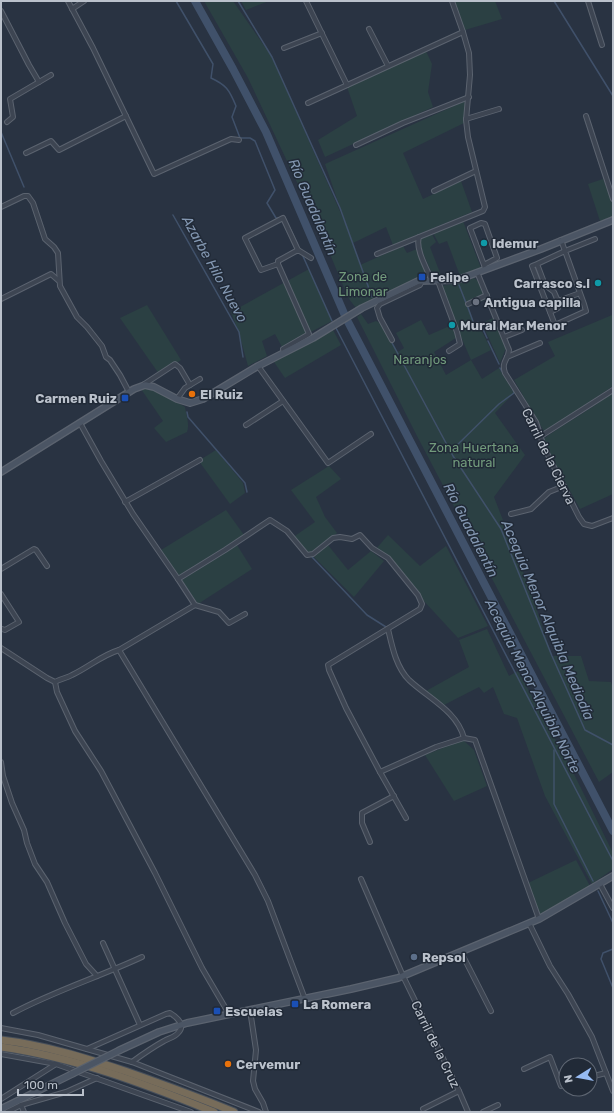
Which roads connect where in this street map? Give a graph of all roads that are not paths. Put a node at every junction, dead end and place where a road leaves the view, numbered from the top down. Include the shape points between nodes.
1 (68, 1) edge
2 (84, 1) edge
3 (306, 1) edge
4 (452, 1) edge
5 (588, 1) edge
6 (72, 9) junction
7 (1, 11) edge
8 (369, 29) dead end
9 (463, 32) junction
10 (322, 33) junction
11 (602, 45) dead end
12 (284, 48) dead end
13 (388, 66) junction
14 (50, 75) dead end
15 (39, 82) junction
16 (347, 85) junction
17 (469, 97) junction
18 (308, 103) dead end
19 (499, 109) dead end
20 (126, 116) junction
21 (586, 116) dead end
22 (466, 119) junction
23 (6, 122) dead end
24 (239, 140) dead end
25 (356, 145) dead end
26 (26, 153) dead end
27 (476, 171) junction
28 (434, 191) dead end
29 (613, 199) edge
30 (1, 207) edge
31 (613, 220) edge
32 (419, 237) junction
33 (595, 239) dead end
34 (561, 240) junction
35 (298, 250) junction
36 (565, 251) junction
37 (377, 254) dead end
38 (311, 258) dead end
39 (278, 264) junction
40 (537, 264) junction
41 (484, 267) junction
42 (477, 272) junction
43 (59, 281) junction
44 (422, 281) junction
45 (435, 281) junction
46 (487, 295) junction
47 (1, 299) edge
48 (558, 301) junction
49 (468, 304) dead end
50 (550, 312) junction
51 (522, 330) dead end
52 (504, 338) junction
53 (392, 340) dead end
54 (540, 343) dead end
55 (448, 351) dead end
56 (284, 352) junction
57 (506, 358) junction
58 (258, 366) junction
59 (200, 379) dead end
60 (190, 385) junction
61 (141, 386) junction
62 (613, 390) edge
63 (129, 392) junction
64 (178, 399) junction
65 (283, 401) junction
66 (80, 423) junction
67 (246, 425) dead end
68 (371, 434) dead end
69 (541, 436) junction
70 (200, 460) dead end
71 (1, 472) edge
72 (564, 486) junction
73 (125, 502) junction
74 (511, 514) dead end
75 (613, 518) edge
76 (46, 566) dead end
77 (1, 569) edge
78 (178, 579) junction
79 (1, 594) edge
80 (195, 605) junction
81 (245, 614) dead end
82 (2, 629) dead end
83 (388, 629) junction
84 (1, 648) edge
85 (120, 650) junction
86 (54, 682) junction
87 (464, 738) junction
88 (1, 762) edge
89 (380, 772) junction
90 (394, 796) junction
91 (406, 818) dead end
92 (370, 842) dead end
93 (613, 876) edge
94 (361, 879) dead end
95 (600, 884) junction
96 (613, 908) edge
97 (539, 919) junction
98 (529, 924) junction
99 (103, 943) dead end
100 (461, 952) junction
101 (142, 957) dead end
102 (115, 969) junction
103 (98, 976) junction
104 (403, 976) junction
105 (305, 999) junction
106 (250, 1010) junction
107 (491, 1011) dead end
108 (12, 1013) dead end
109 (229, 1014) junction
110 (140, 1025) junction
111 (181, 1025) junction
112 (1, 1028) edge
113 (1, 1040) edge
114 (1, 1047) edge
115 (87, 1049) junction
116 (1, 1054) edge
117 (132, 1062) junction
118 (56, 1064) junction
119 (524, 1069) dead end
120 (606, 1073) junction
121 (598, 1075) edge
122 (558, 1076) edge
123 (97, 1078) junction
124 (459, 1091) junction
125 (613, 1091) edge
126 (1, 1099) edge
127 (21, 1105) junction
128 (498, 1105) dead end
129 (1, 1109) edge
130 (423, 1109) dead end
131 (7, 1112) edge
132 (24, 1112) edge
133 (191, 1112) edge
134 (214, 1112) edge
135 (234, 1112) edge
136 (259, 1112) edge
137 (266, 1112) edge
138 (468, 1112) edge
139 (483, 1112) edge

1 - 6 street
2 - 6 street
3 - 10 street
4 - 9 street
5 - 11 street
6 - 20 street
7 - 15 street
8 - 13 street
9 - 13 street
9 - 17 street via 470,62
10 - 12 street
10 - 16 street
13 - 16 street
14 - 15 street
15 - 23 street via 10,99 13,117
16 - 18 street
17 - 22 street
17 - 25 street
19 - 22 street
20 - 24 street via 154,174 231,139
20 - 26 street via 59,150 51,141
21 - 29 street
22 - 27 street
27 - 28 street
27 - 32 street via 485,207 483,211
30 - 43 street via 28,196 33,203 45,239 58,253
31 - 34 main road
32 - 37 street
32 - 45 street via 419,249
33 - 36 street
34 - 36 street
34 - 41 main road
35 - 38 street
35 - 39 street
35 - 39 street via 283,218 245,238 261,270
36 - 40 street
36 - 48 street via 580,293
36 - 50 street via 586,311 554,325
39 - 56 street via 309,334 283,349
40 - 48 street via 546,285 554,292
40 - 50 street via 532,266
41 - 41 street via 470,228 481,223 485,224 498,258
41 - 42 main road
42 - 45 main road via 457,280
42 - 46 street, Carril de la Cierva
43 - 47 street via 51,274
43 - 63 street via 76,317 102,346 106,357 120,374
44 - 45 main road
44 - 53 street via 420,285 380,304 377,308
44 - 56 main road via 362,308 313,338
45 - 55 street via 460,344
46 - 49 street
46 - 52 street, Carril de la Cierva
48 - 50 street via 558,308
51 - 52 street
52 - 57 street, Carril de la Cierva via 509,350
54 - 57 street
56 - 58 main road
57 - 69 street, Carril de la Cierva via 503,368 536,422
58 - 64 main road via 203,399 190,403
58 - 65 street
59 - 60 street
60 - 61 street via 175,364
60 - 64 street
61 - 63 main road
61 - 64 main road via 154,386
62 - 69 street
63 - 66 main road
65 - 67 street
65 - 68 street via 328,463
66 - 71 main road
66 - 73 street
69 - 72 street, Carril de la Cierva
70 - 73 street
72 - 74 street via 549,492 531,509
72 - 75 street, Carril de la Cierva via 584,524 592,526
73 - 78 street
76 - 77 street via 34,549
78 - 80 street
78 - 83 street via 270,520 286,531 307,555 313,554 333,538 352,539 360,535 372,548 388,558 418,595 422,604 420,609
79 - 82 street via 19,622 5,630
80 - 81 street via 219,612 229,623
80 - 85 street
83 - 87 street via 394,651 409,680 450,713
83 - 89 street via 328,665 346,708
84 - 86 street
85 - 86 street
85 - 105 street via 255,875 271,907
86 - 109 street via 56,692 76,731 101,771 191,947
87 - 89 street
87 - 97 street via 475,740
88 - 103 street via 3,776 35,864 47,882 86,964
89 - 90 street
90 - 91 street
90 - 92 street via 362,813 362,823
93 - 95 main road
94 - 104 street, Carril de la Cruz
95 - 96 street
95 - 97 main road
97 - 98 main road
98 - 100 main road
98 - 120 street via 550,966 592,1037
99 - 102 street
100 - 104 main road
100 - 107 street
101 - 102 street
102 - 103 street
102 - 110 street
103 - 108 street via 37,1000
104 - 105 main road
104 - 124 street, Carril de la Cruz
105 - 106 main road
106 - 109 main road
106 - 137 street via 256,1050 253,1080
109 - 111 main road
110 - 111 street via 170,1013
110 - 115 street
111 - 117 street via 177,1034
111 - 129 main road, bridge via 120,1050
112 - 115 street
113 - 135 highway via 86,1058
114 - 134 highway via 48,1056 103,1071
115 - 117 street
116 - 118 street
117 - 136 street
118 - 123 street
118 - 126 street
119 - 122 street via 550,1057
120 - 121 street
120 - 125 street
123 - 127 street via 66,1092
123 - 133 street
124 - 130 street
124 - 138 street, Carril de la Cruz
127 - 131 street
127 - 132 street
128 - 139 street

